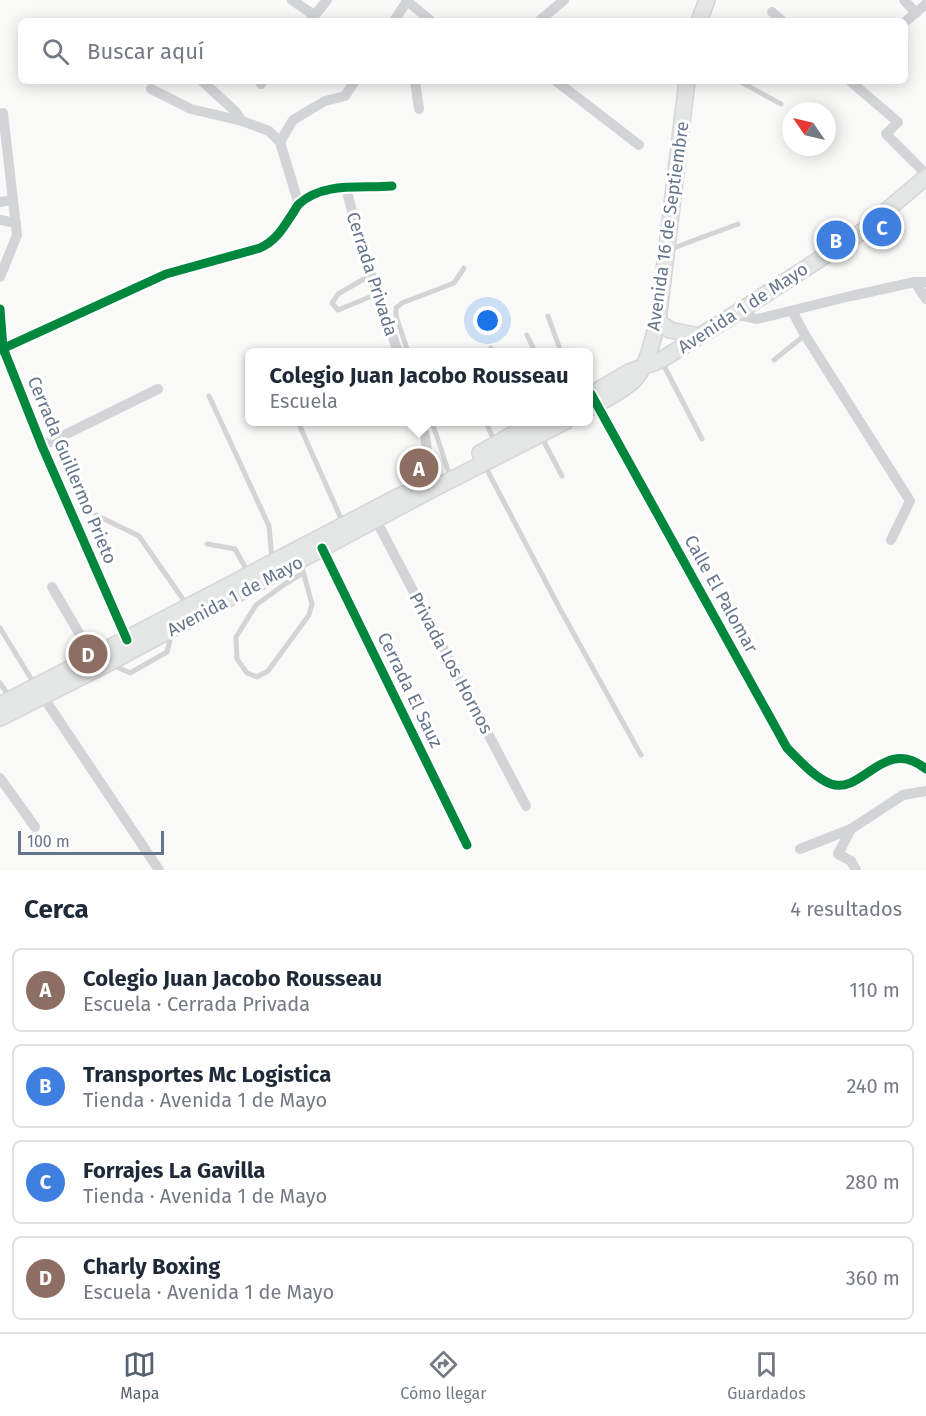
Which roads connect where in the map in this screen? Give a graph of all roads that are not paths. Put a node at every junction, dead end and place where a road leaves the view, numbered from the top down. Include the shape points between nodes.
1 (292, 0) edge
2 (327, 0) edge
3 (407, 0) edge
4 (564, 0) edge
5 (707, 0) edge
6 (904, 0) edge
7 (926, 3) edge
8 (772, 12) dead end
9 (916, 13) junction
10 (312, 18) edge
11 (396, 18) edge
12 (406, 18) edge
13 (428, 18) edge
14 (543, 18) edge
15 (700, 18) edge
16 (779, 18) edge
17 (908, 20) edge
18 (205, 84) edge
19 (353, 84) edge
20 (415, 84) edge
21 (560, 84) edge
22 (687, 84) edge
23 (744, 84) edge
24 (854, 84) edge
25 (151, 89) dead end
26 (781, 104) dead end
27 (419, 109) dead end
28 (3, 113) dead end
29 (242, 121) junction
30 (280, 142) junction
31 (639, 145) dead end
32 (926, 175) edge
33 (392, 186) dead end
34 (348, 196) dead end
35 (13, 200) junction
36 (0, 202) edge
37 (299, 204) junction
38 (0, 220) edge
39 (16, 223) junction
40 (738, 224) dead end
41 (666, 250) junction
42 (464, 268) dead end
43 (371, 275) junction
44 (0, 277) edge
45 (920, 282) edge
46 (377, 294) junction
47 (926, 299) edge
48 (0, 309) edge
49 (792, 310) junction
50 (735, 314) junction
51 (548, 316) dead end
52 (658, 321) junction
53 (527, 335) dead end
54 (805, 335) junction
55 (699, 336) junction
56 (653, 338) junction
57 (397, 348) edge
58 (407, 348) edge
59 (533, 348) edge
60 (560, 348) edge
61 (2, 349) edge
62 (676, 352) junction
63 (661, 360) junction
64 (774, 360) dead end
65 (642, 368) junction
66 (158, 389) dead end
67 (209, 396) dead end
68 (593, 400) edge
69 (593, 405) edge
70 (300, 426) edge
71 (423, 426) edge
72 (433, 426) edge
73 (488, 426) edge
74 (529, 426) edge
75 (702, 439) dead end
76 (495, 445) junction
77 (42, 446) junction
78 (483, 462) junction
79 (448, 470) junction
80 (562, 476) dead end
81 (427, 481) junction
82 (96, 515) dead end
83 (376, 520) junction
84 (344, 525) junction
85 (891, 540) dead end
86 (207, 544) dead end
87 (322, 548) junction
88 (272, 563) junction
89 (302, 567) junction
90 (250, 575) junction
91 (52, 587) dead end
92 (188, 607) junction
93 (0, 628) edge
94 (127, 640) junction
95 (93, 657) junction
96 (0, 683) edge
97 (39, 691) junction
98 (9, 705) edge
99 (0, 718) edge
100 (641, 755) dead end
101 (924, 764) edge
102 (0, 778) edge
103 (926, 791) edge
104 (526, 806) dead end
105 (35, 827) dead end
106 (851, 829) junction
107 (467, 845) dead end
108 (800, 849) dead end
109 (159, 870) edge
110 (856, 870) edge

1 - 10 street
2 - 10 street
3 - 11 street
3 - 12 street
3 - 13 street
4 - 14 street
5 - 15 main road
6 - 9 street
7 - 9 street
8 - 16 street
9 - 17 street
18 - 29 street
19 - 30 street via 345,96 325,101 293,120
20 - 27 street
21 - 31 street
22 - 41 main road, Avenida 16 de Septiembre
23 - 26 lane
24 - 32 street, Avenida 1 de Mayo via 898,122 886,134
25 - 29 street via 191,109
28 - 35 street
29 - 30 street via 269,131
30 - 37 street
32 - 50 main road, Avenida 1 de Mayo via 860,233
33 - 37 street via 347,186 317,194
34 - 43 street, Cerrada Privada
35 - 36 street
35 - 39 street
37 - 61 street via 272,242 260,248 166,274
38 - 39 street
39 - 44 street via 17,235
40 - 41 lane
41 - 52 main road, Avenida 16 de Septiembre
42 - 58 lane via 454,283 396,308
43 - 46 street, Cerrada Privada
43 - 46 lane via 338,294 332,303 338,310
45 - 47 street
45 - 49 street
46 - 57 street, Cerrada Privada
48 - 61 street, Cerrada Guillermo Prieto
49 - 50 street via 757,319
49 - 54 street
50 - 55 main road, Avenida 1 de Mayo
51 - 60 lane
52 - 55 main road via 670,330
52 - 56 main road, Avenida 16 de Septiembre
53 - 59 lane
54 - 64 lane
54 - 85 street via 910,501
55 - 62 main road, Avenida 1 de Mayo
56 - 62 main road
56 - 65 main road, Avenida 16 de Septiembre
61 - 77 street, Cerrada Guillermo Prieto
62 - 63 main road, Avenida 1 de Mayo
63 - 65 main road, Avenida 1 de Mayo
63 - 75 lane
65 - 68 main road, Avenida 1 de Mayo via 633,381
66 - 77 street
67 - 88 lane via 269,525
69 - 101 street, Calle El Palomar via 787,748 831,784 844,785 892,759
70 - 84 lane
71 - 81 street
72 - 79 lane
73 - 76 lane
74 - 76 main road, Avenida 1 de Mayo
74 - 78 main road, Avenida 1 de Mayo
74 - 80 lane
76 - 79 main road, Avenida 1 de Mayo
77 - 94 street, Cerrada Guillermo Prieto
78 - 83 main road, Avenida 1 de Mayo
78 - 100 lane
79 - 81 main road, Avenida 1 de Mayo
81 - 84 main road, Avenida 1 de Mayo
82 - 92 lane via 139,536
83 - 87 main road, Avenida 1 de Mayo
83 - 104 street, Privada Los Hornos
84 - 88 main road, Avenida 1 de Mayo
86 - 90 lane via 235,549
87 - 89 main road, Avenida 1 de Mayo
87 - 107 street, Cerrada El Sauz
88 - 90 main road, Avenida 1 de Mayo
89 - 89 lane via 312,604 309,615 268,671 257,677 247,673 237,659 236,637 255,605
89 - 97 main road, Avenida 1 de Mayo via 109,663
90 - 92 main road, Avenida 1 de Mayo
91 - 95 street
92 - 94 main road, Avenida 1 de Mayo
93 - 97 lane
94 - 95 main road, Avenida 1 de Mayo
95 - 97 main road, Avenida 1 de Mayo
96 - 98 lane
97 - 98 main road, Avenida 1 de Mayo
97 - 109 street
98 - 99 main road, Avenida 1 de Mayo
102 - 105 street
103 - 106 street via 903,795
106 - 108 street
106 - 110 street via 838,854 851,861

